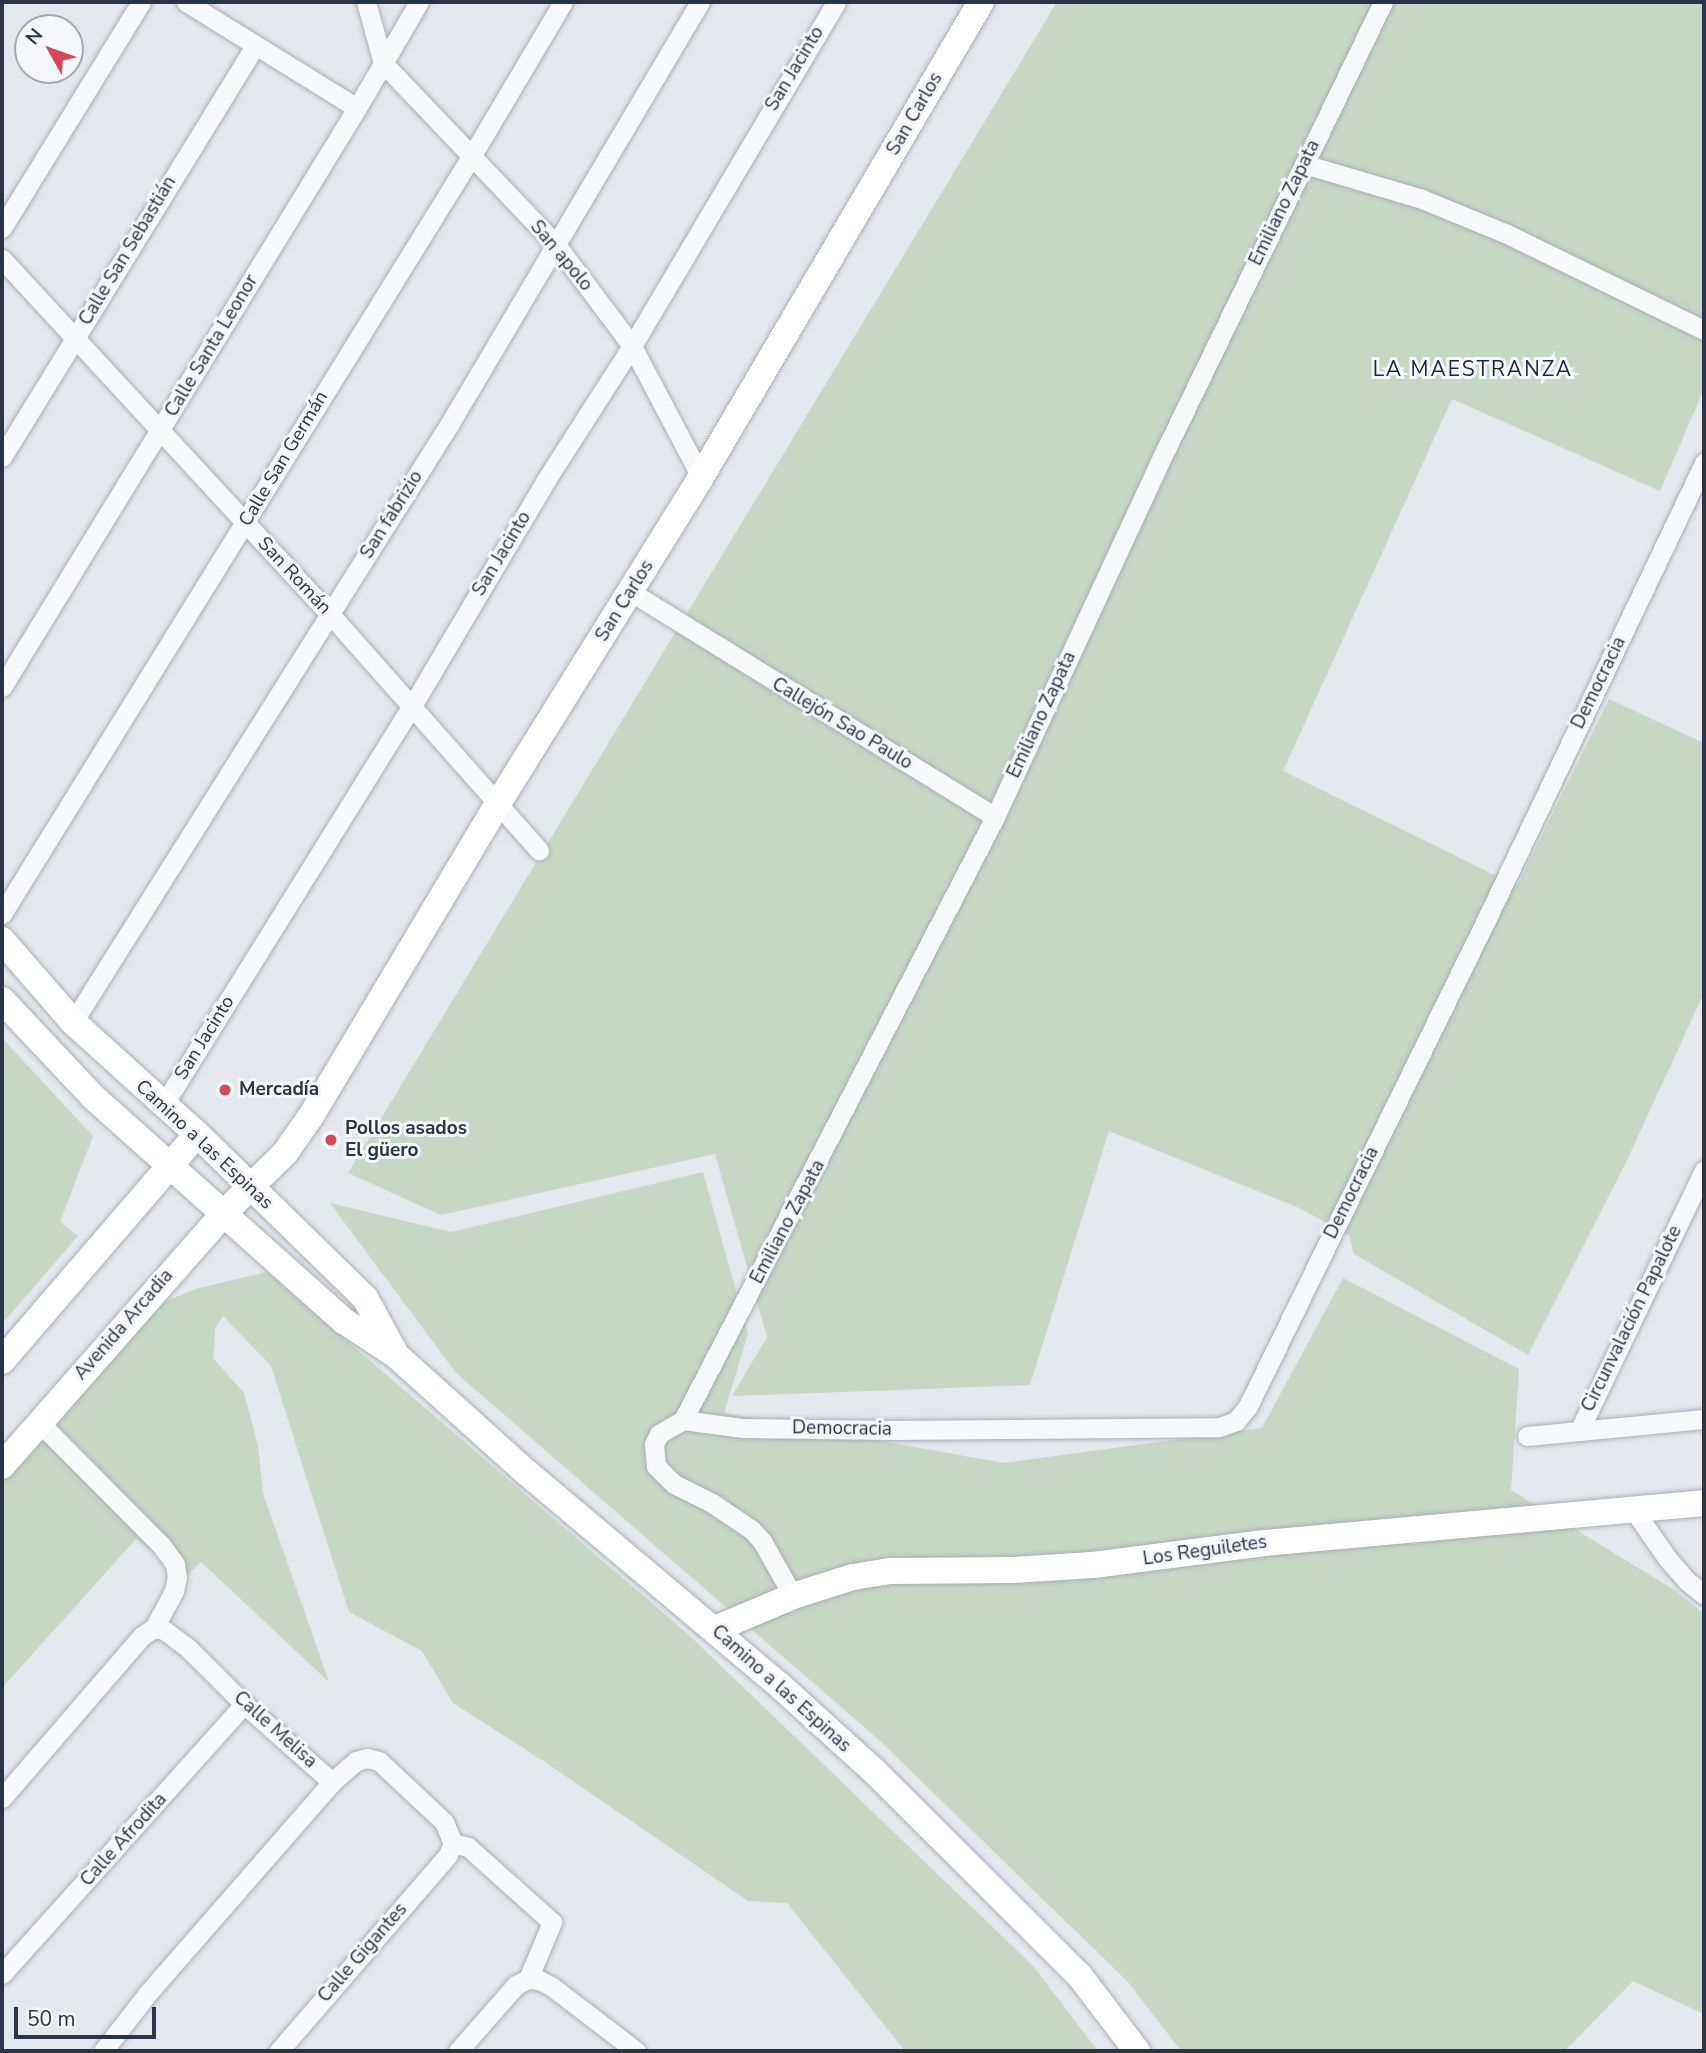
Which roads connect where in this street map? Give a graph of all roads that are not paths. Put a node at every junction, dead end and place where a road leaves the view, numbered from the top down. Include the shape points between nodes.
1 (141, 2) edge
2 (186, 2) edge
3 (366, 2) edge
4 (419, 2) edge
5 (563, 2) edge
6 (700, 2) edge
7 (836, 2) edge
8 (981, 2) edge
9 (1383, 2) edge
10 (255, 46) junction
11 (383, 63) junction
12 (357, 108) junction
13 (471, 157) junction
14 (1304, 164) junction
15 (2, 228) edge
16 (557, 246) junction
17 (2, 259) edge
18 (1704, 330) edge
19 (74, 339) junction
20 (632, 346) junction
21 (160, 430) junction
22 (4, 448) edge
23 (1704, 463) edge
24 (701, 477) junction
25 (245, 523) junction
26 (631, 592) junction
27 (329, 613) junction
28 (2, 687) edge
29 (412, 706) junction
30 (498, 805) junction
31 (995, 817) junction
32 (539, 850) dead end
33 (2, 914) edge
34 (2, 940) edge
35 (2, 1000) edge
36 (73, 1022) junction
37 (164, 1104) junction
38 (197, 1134) junction
39 (170, 1163) junction
40 (1704, 1170) edge
41 (251, 1188) junction
42 (224, 1213) junction
43 (397, 1356) junction
44 (2, 1361) edge
45 (1704, 1419) edge
46 (683, 1420) junction
47 (40, 1422) junction
48 (1578, 1431) junction
49 (1527, 1436) dead end
50 (2, 1466) edge
51 (1704, 1503) edge
52 (1633, 1509) junction
53 (1704, 1595) edge
54 (793, 1596) junction
55 (154, 1628) junction
56 (715, 1629) junction
57 (244, 1704) junction
58 (332, 1782) junction
59 (2, 1798) edge
60 (451, 1849) junction
61 (2, 1974) edge
62 (528, 1979) junction
63 (103, 2051) edge
64 (279, 2051) edge
65 (458, 2051) edge
66 (636, 2051) edge
67 (1137, 2051) edge

1 - 15 street
2 - 10 street
3 - 11 street
4 - 11 street, Calle Santa Leonor
5 - 13 street, Calle San Germán
6 - 16 street, San fabrizio
7 - 20 street, San Jacinto
8 - 24 street, San Carlos
9 - 14 street, Emiliano Zapata
10 - 12 street
10 - 19 street, Calle San Sebastián
11 - 12 street, Calle Santa Leonor
11 - 13 street, San apolo
12 - 21 street, Calle Santa Leonor
13 - 16 street, San apolo
13 - 25 street, Calle San Germán
14 - 18 street via 1422,199
14 - 31 street, Emiliano Zapata
16 - 20 street, San apolo
16 - 27 street, San fabrizio
17 - 19 street, San Román
19 - 21 street, San Román
19 - 22 street, Calle San Sebastián
20 - 24 street, San apolo
20 - 29 street, San Jacinto via 546,480
21 - 25 street, San Román
21 - 28 street, Calle Santa Leonor
23 - 46 street, Democracia via 1248,1406 1236,1421 1219,1427 894,1430 743,1428
24 - 26 street, San Carlos
25 - 27 street, San Román
25 - 33 street, Calle San Germán
26 - 30 street, San Carlos
26 - 31 street, Callejón Sao Paulo
27 - 29 street, San Román
27 - 36 street, San fabrizio
29 - 30 street, San Román
29 - 37 street, San Jacinto
30 - 32 street, San Román
30 - 41 street, San Carlos via 311,1116 285,1153
31 - 46 street, Emiliano Zapata
34 - 36 street, Camino a las Espinas
35 - 39 street, Camino a las Espinas via 92,1096
36 - 37 street, Camino a las Espinas
37 - 38 street, Camino a las Espinas
38 - 39 street
38 - 41 street, Camino a las Espinas
39 - 42 street, Camino a las Espinas
39 - 44 street
40 - 48 street, Circunvalación Papalote
41 - 42 street, Avenida Arcadia
41 - 43 street, Camino a las Espinas via 365,1298
42 - 43 street, Camino a las Espinas via 344,1321
42 - 47 street, Avenida Arcadia
43 - 56 street, Camino a las Espinas via 536,1480
45 - 48 street, Circunvalación Papalote
46 - 54 street via 659,1434 654,1444 656,1466 674,1483 752,1530
47 - 50 street, Avenida Arcadia
47 - 55 street via 175,1564 174,1591
48 - 49 street
51 - 52 street, Los Reguiletes
52 - 53 street via 1667,1558
52 - 54 street, Los Reguiletes via 1265,1543 1093,1565 890,1571 852,1577
54 - 56 street, Los Reguiletes
55 - 57 street, Calle Melisa via 176,1638
55 - 59 street via 142,1636
56 - 67 street, Camino a las Espinas via 960,1854 1079,1975
57 - 58 street, Calle Melisa
57 - 61 street, Calle Afrodita
58 - 60 street via 356,1761 379,1760 444,1822
58 - 63 street, Calle Melisa
60 - 62 street via 468,1847 552,1922
60 - 64 street, Calle Gigantes
62 - 65 street via 516,1985
62 - 66 street via 551,1986

